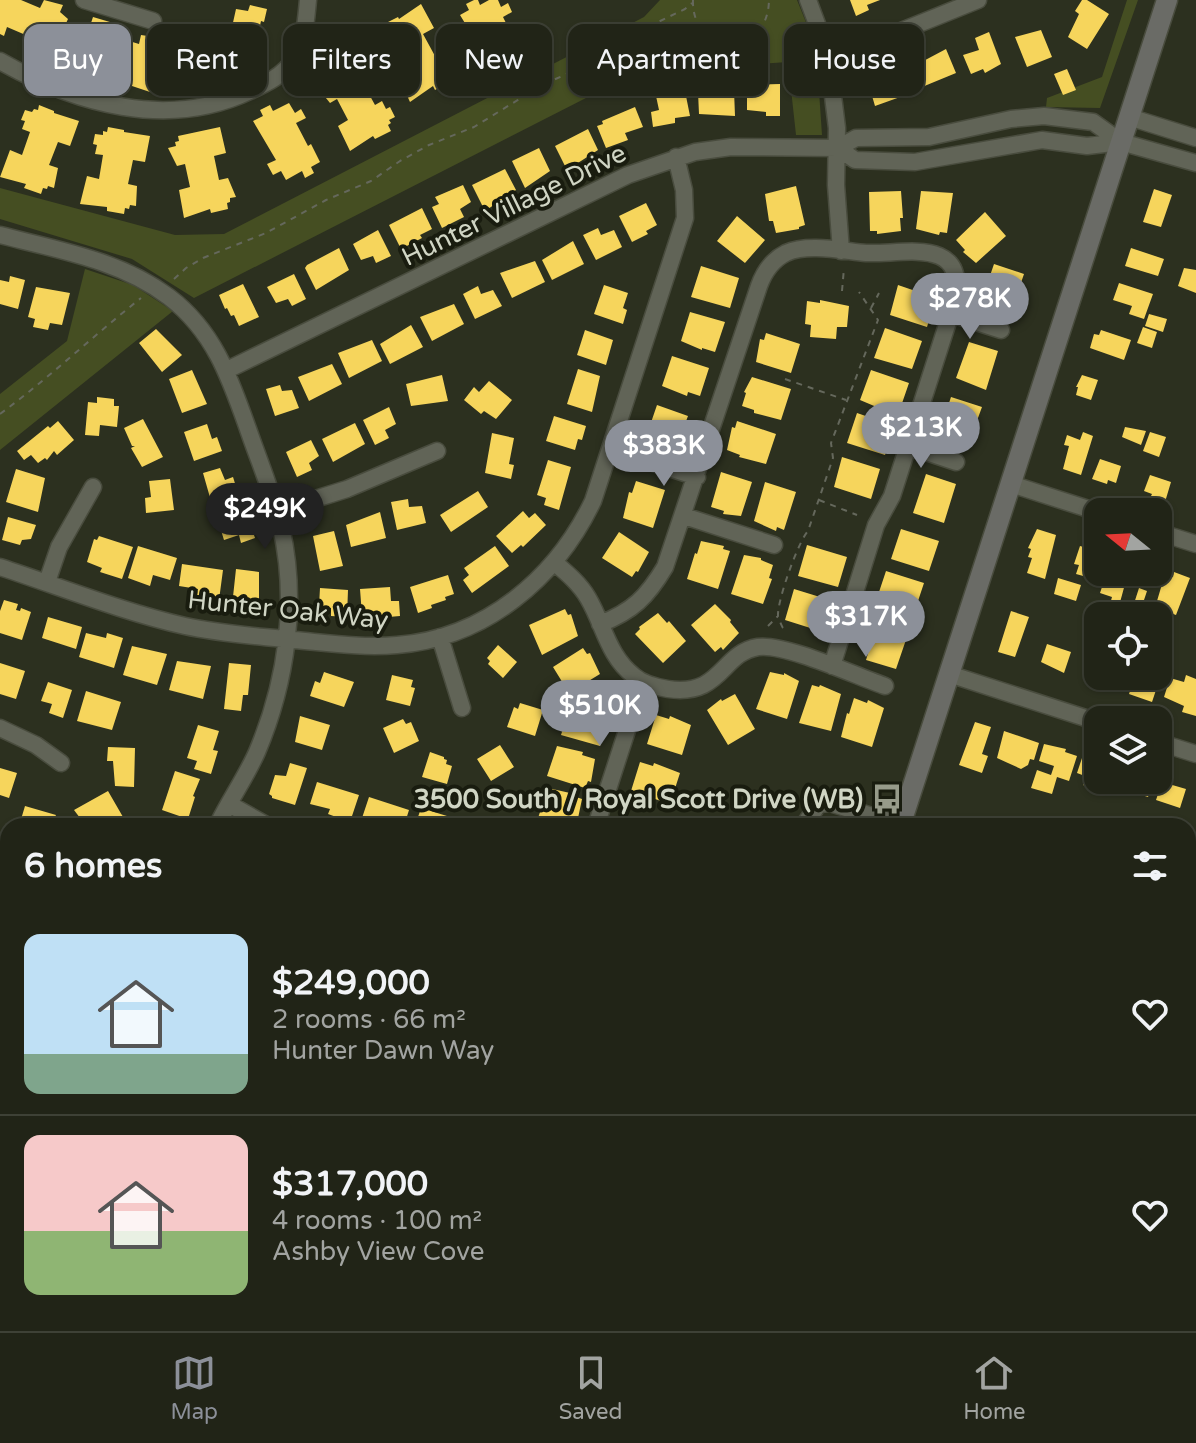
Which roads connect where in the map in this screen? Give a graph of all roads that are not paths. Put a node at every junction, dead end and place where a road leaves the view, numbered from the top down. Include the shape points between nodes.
1 (84, 0) edge
2 (308, 0) edge
3 (808, 0) edge
4 (978, 0) edge
5 (1167, 0) edge
6 (153, 21) dead end
7 (816, 24) edge
8 (918, 24) edge
9 (0, 61) edge
10 (832, 96) edge
11 (1129, 117) junction
12 (1196, 138) edge
13 (1121, 142) junction
14 (838, 148) junction
15 (676, 157) junction
16 (1196, 163) edge
17 (0, 235) edge
18 (843, 251) junction
19 (951, 314) junction
20 (1001, 330) dead end
21 (227, 370) junction
22 (908, 446) junction
23 (437, 451) dead end
24 (644, 460) dead end
25 (956, 462) dead end
26 (697, 477) junction
27 (1011, 484) junction
28 (93, 487) dead end
29 (1084, 507) edge
30 (277, 511) junction
31 (684, 516) junction
32 (1172, 536) edge
33 (1196, 544) edge
34 (774, 545) dead end
35 (555, 563) junction
36 (0, 567) edge
37 (47, 582) junction
38 (600, 624) junction
39 (440, 637) junction
40 (287, 639) junction
41 (832, 666) junction
42 (949, 674) junction
43 (639, 680) junction
44 (885, 686) dead end
45 (462, 708) dead end
46 (1084, 717) edge
47 (0, 728) edge
48 (1172, 746) edge
49 (1196, 754) edge
50 (61, 763) dead end
51 (229, 804) junction
52 (221, 818) edge
53 (254, 818) edge
54 (599, 818) edge
55 (809, 818) edge
56 (876, 818) edge
57 (903, 818) edge

1 - 6 street
2 - 9 street via 300,47 287,69 237,97 196,109 158,111 104,103
3 - 7 street
4 - 8 street
5 - 11 main road
10 - 14 street
11 - 12 street
11 - 13 main road
13 - 14 street, Hunter Village Drive via 1087,146 1042,140 915,162 855,160
13 - 14 street, Hunter Village Drive via 1093,122 1044,116 929,137 856,138
13 - 16 street
13 - 27 main road
14 - 15 street, Hunter Village Drive via 731,147
14 - 18 street
15 - 21 street, Hunter Village Drive via 628,175
15 - 35 street, Hunter Oak Way via 685,199 682,227 593,501
17 - 21 street via 106,264 146,281 197,322
18 - 19 street via 930,252 954,273
18 - 26 street via 788,252 766,271
19 - 20 street
19 - 22 street
21 - 30 street
22 - 25 street
22 - 41 street via 876,525
23 - 30 street
24 - 26 street
26 - 31 street
27 - 29 street
27 - 42 main road
28 - 37 street via 59,547
30 - 40 street via 289,585
31 - 34 street
31 - 38 street via 665,567 648,592 628,612
32 - 33 street
35 - 38 street via 582,589
35 - 39 street, Hunter Oak Way via 495,613
36 - 37 street, Hunter Oak Way
37 - 40 street, Hunter Oak Way via 181,625
38 - 43 street via 618,661
39 - 40 street, Hunter Oak Way via 381,646
39 - 45 street
40 - 51 street via 262,740
41 - 43 street via 759,647 693,688 663,688
41 - 44 street
42 - 46 street
42 - 57 main road
43 - 54 street
47 - 50 street
48 - 49 street
51 - 52 street
51 - 53 street
55 - 56 street via 819,804 830,803

